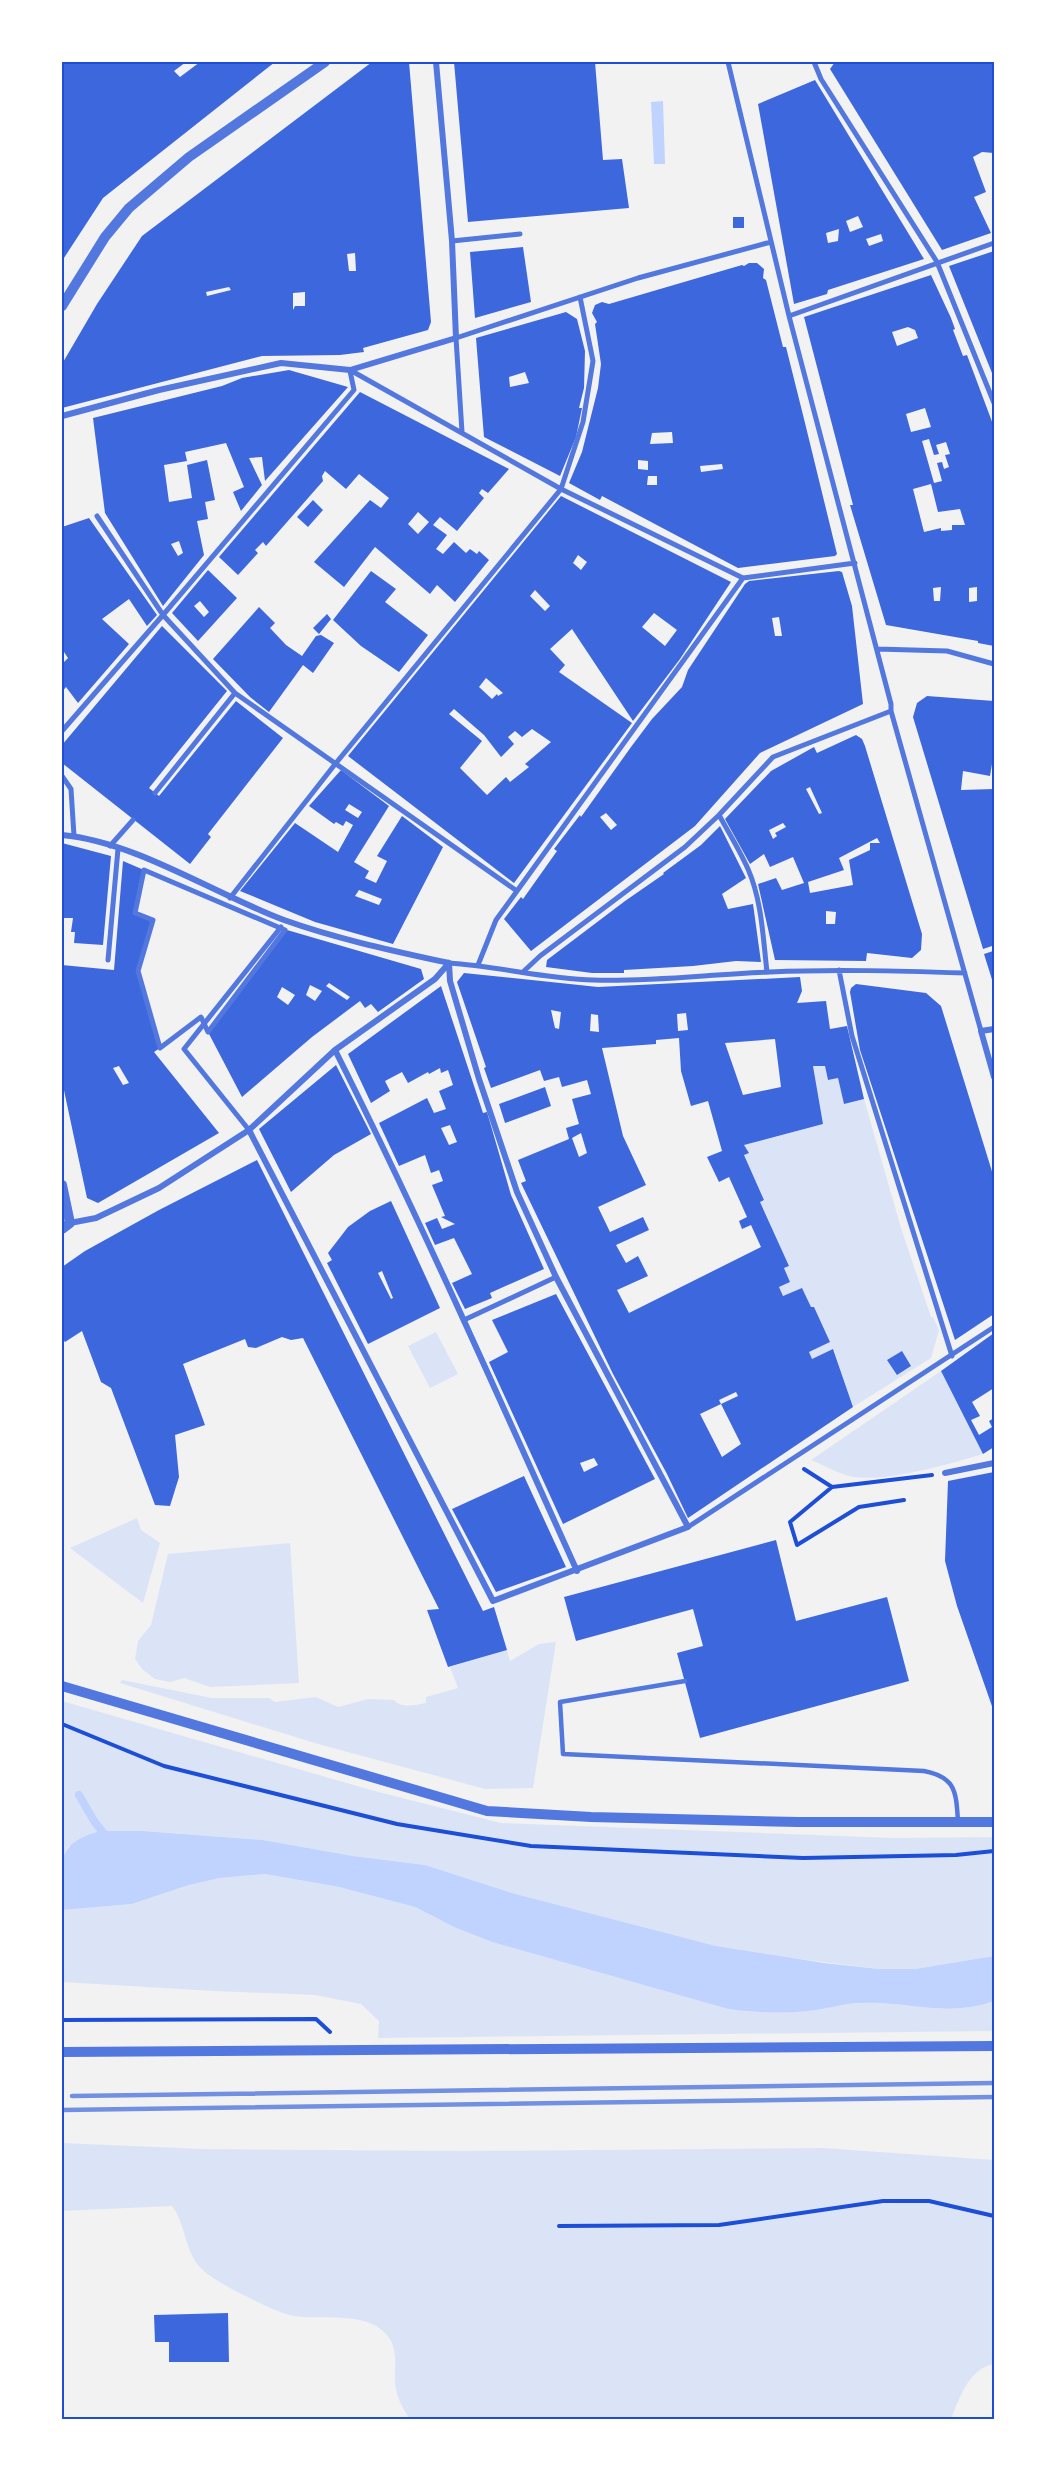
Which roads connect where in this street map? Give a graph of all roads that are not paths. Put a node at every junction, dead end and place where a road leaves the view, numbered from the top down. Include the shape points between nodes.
1 (325, 62) edge
2 (436, 62) edge
3 (728, 62) edge
4 (814, 62) edge
5 (520, 234) dead end
6 (452, 241) junction
7 (771, 242) junction
8 (994, 243) edge
9 (937, 262) junction
10 (580, 297) junction
11 (62, 306) edge
12 (789, 316) junction
13 (456, 338) junction
14 (350, 370) junction
15 (994, 403) edge
16 (62, 416) edge
17 (462, 432) junction
18 (561, 489) junction
19 (97, 516) dead end
20 (855, 563) junction
21 (742, 578) junction
22 (163, 615) junction
23 (877, 649) junction
24 (994, 664) edge
25 (235, 693) junction
26 (891, 711) junction
27 (62, 731) edge
28 (336, 763) junction
29 (62, 776) edge
30 (155, 793) dead end
31 (719, 815) junction
32 (133, 820) dead end
33 (62, 836) edge
34 (74, 837) junction
35 (110, 846) junction
36 (118, 849) junction
37 (517, 891) junction
38 (230, 898) junction
39 (286, 921) junction
40 (280, 928) junction
41 (108, 960) dead end
42 (449, 963) junction
43 (478, 965) junction
44 (839, 970) junction
45 (524, 971) junction
46 (767, 972) junction
47 (965, 973) junction
48 (205, 1024) junction
49 (994, 1029) edge
50 (981, 1031) junction
51 (335, 1050) junction
52 (994, 1077) edge
53 (249, 1130) junction
54 (62, 1185) edge
55 (66, 1226) edge
56 (556, 1277) junction
57 (464, 1320) junction
58 (994, 1327) edge
59 (952, 1356) junction
60 (994, 1463) edge
61 (945, 1473) road end
62 (688, 1527) junction
63 (577, 1570) junction
64 (685, 1681) dead end
65 (62, 1686) edge
66 (994, 1822) edge
67 (958, 1823) junction
68 (994, 2046) edge
69 (62, 2052) edge

1 - 11 street via 189,158 129,208 105,237
2 - 6 street
3 - 7 street
4 - 9 street
5 - 6 street
6 - 13 street
7 - 10 street
7 - 12 street
8 - 9 street
9 - 12 street
9 - 15 street
10 - 13 street
10 - 18 street via 593,361 583,422
12 - 20 street
13 - 14 street
13 - 17 street
14 - 16 street via 281,363
14 - 17 street
14 - 22 street via 354,390
17 - 18 street
18 - 21 street
18 - 28 street
19 - 22 street
20 - 21 street
20 - 23 street
21 - 37 street
22 - 25 street
22 - 27 street
23 - 24 street via 947,651
23 - 26 street
25 - 28 street
25 - 30 street
26 - 31 street via 773,757
26 - 47 street
28 - 37 street
28 - 38 street
29 - 34 street via 71,789
31 - 45 street via 685,847
31 - 46 street via 754,888
32 - 35 street
33 - 34 street
34 - 35 street
35 - 36 street
36 - 38 street
36 - 41 street
37 - 43 street via 496,920
38 - 39 street
39 - 40 street
39 - 42 street
40 - 48 street
40 - 48 street via 144,870 135,913 153,920 138,970 160,1048 201,1017
42 - 43 street
42 - 51 street via 435,980
42 - 56 street via 450,981 478,1079 517,1192
43 - 45 street
44 - 46 street
44 - 47 street
44 - 59 street via 852,1036
45 - 46 street via 632,981
47 - 50 street
48 - 53 street via 184,1049
49 - 50 street
50 - 52 street
51 - 53 street
51 - 57 street
53 - 55 street via 159,1188 96,1218
53 - 63 street via 493,1601
54 - 55 street
56 - 57 street
56 - 62 street
57 - 63 street
58 - 59 street
59 - 62 street
60 - 61 street
62 - 63 street
64 - 67 lane via 560,1702 563,1754 924,1770 938,1773 951,1783
65 - 67 street via 487,1811 591,1817
66 - 67 street
68 - 69 street

